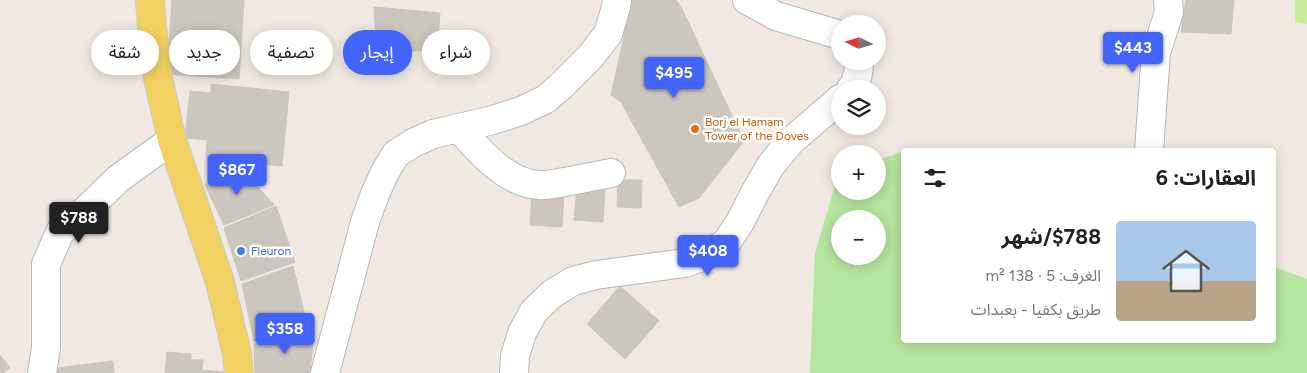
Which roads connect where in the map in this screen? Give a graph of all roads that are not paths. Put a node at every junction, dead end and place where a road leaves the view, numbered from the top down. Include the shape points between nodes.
1 (150, 0) edge
2 (617, 0) edge
3 (747, 0) edge
4 (1168, 0) edge
5 (831, 32) edge
6 (831, 107) edge
7 (459, 128) junction
8 (172, 140) junction
9 (1149, 148) edge
10 (611, 173) dead end
11 (42, 373) edge
12 (239, 373) edge
13 (325, 373) edge
14 (514, 373) edge

1 - 8 main road via 158,78
2 - 7 street via 608,34 590,57 546,99 521,111
3 - 5 street via 776,16
4 - 9 street via 1168,12 1156,54
6 - 14 street via 790,142 771,165 727,242 685,264 573,281 534,311 522,333
7 - 10 street via 497,166 526,183 552,184
7 - 13 street via 413,143 396,154 385,172 365,222
8 - 11 street via 118,179 60,232 46,264 46,348
8 - 12 main road via 220,282

